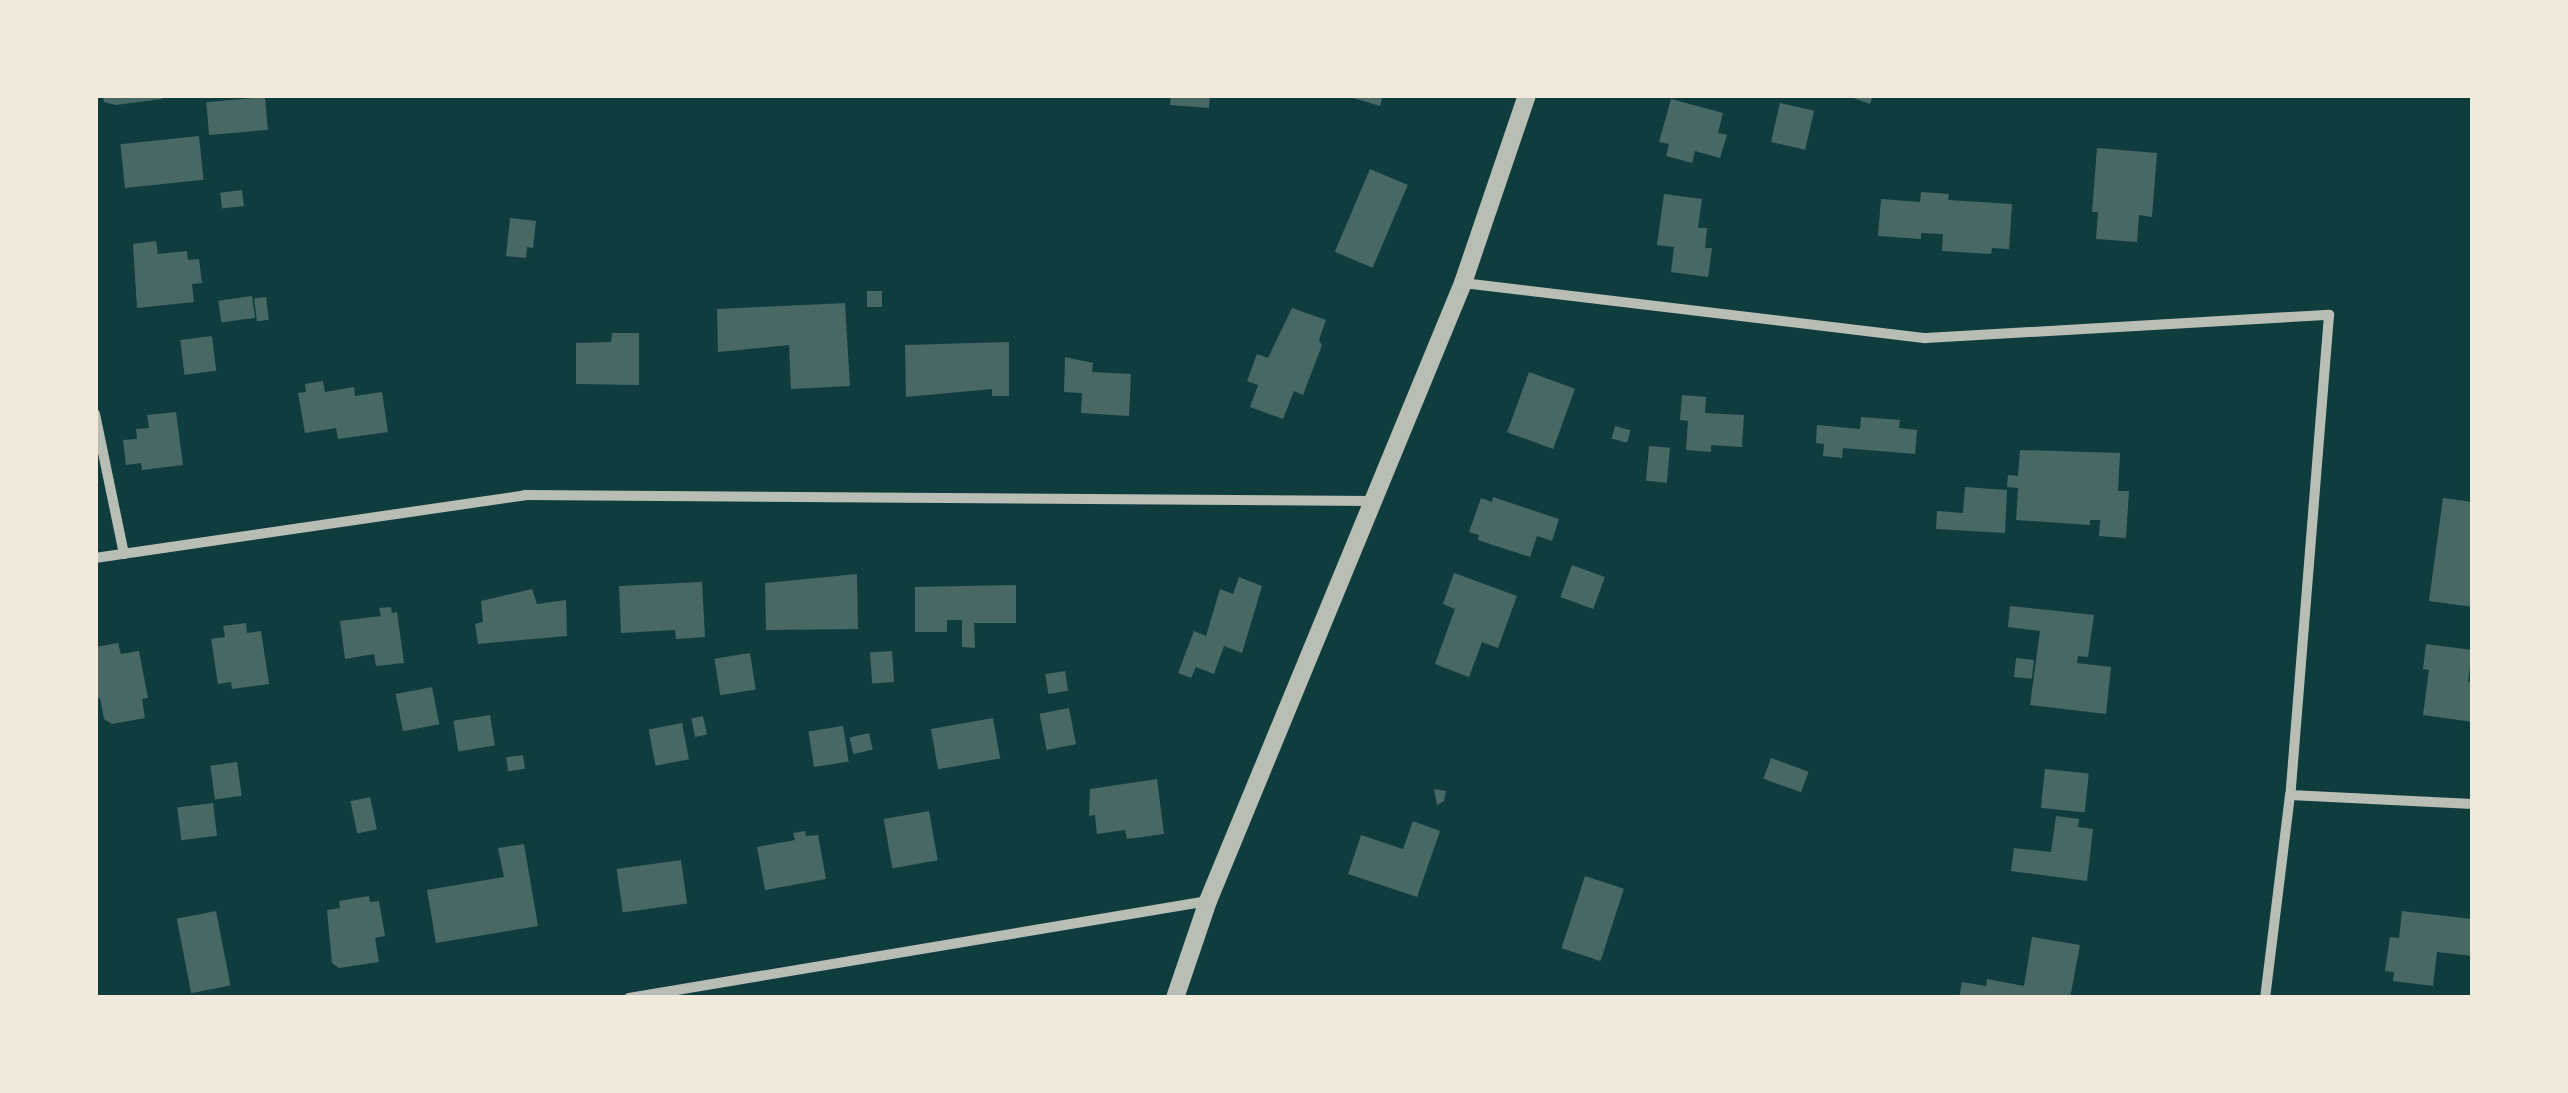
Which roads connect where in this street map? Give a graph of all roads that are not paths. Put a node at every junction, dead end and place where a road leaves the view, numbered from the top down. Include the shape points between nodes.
1 (1527, 95) edge
2 (1463, 283) junction
3 (95, 414) edge
4 (1374, 501) junction
5 (124, 554) junction
6 (95, 558) edge
7 (2290, 795) junction
8 (2473, 804) edge
9 (1208, 901) junction
10 (629, 998) edge
11 (1175, 998) edge
12 (2265, 998) edge

1 - 2 street
2 - 4 street
2 - 7 street via 1926,338 2328,315
3 - 5 street
4 - 5 street via 525,495
4 - 9 street
5 - 6 street
7 - 8 street
7 - 12 street
9 - 10 street
9 - 11 street

